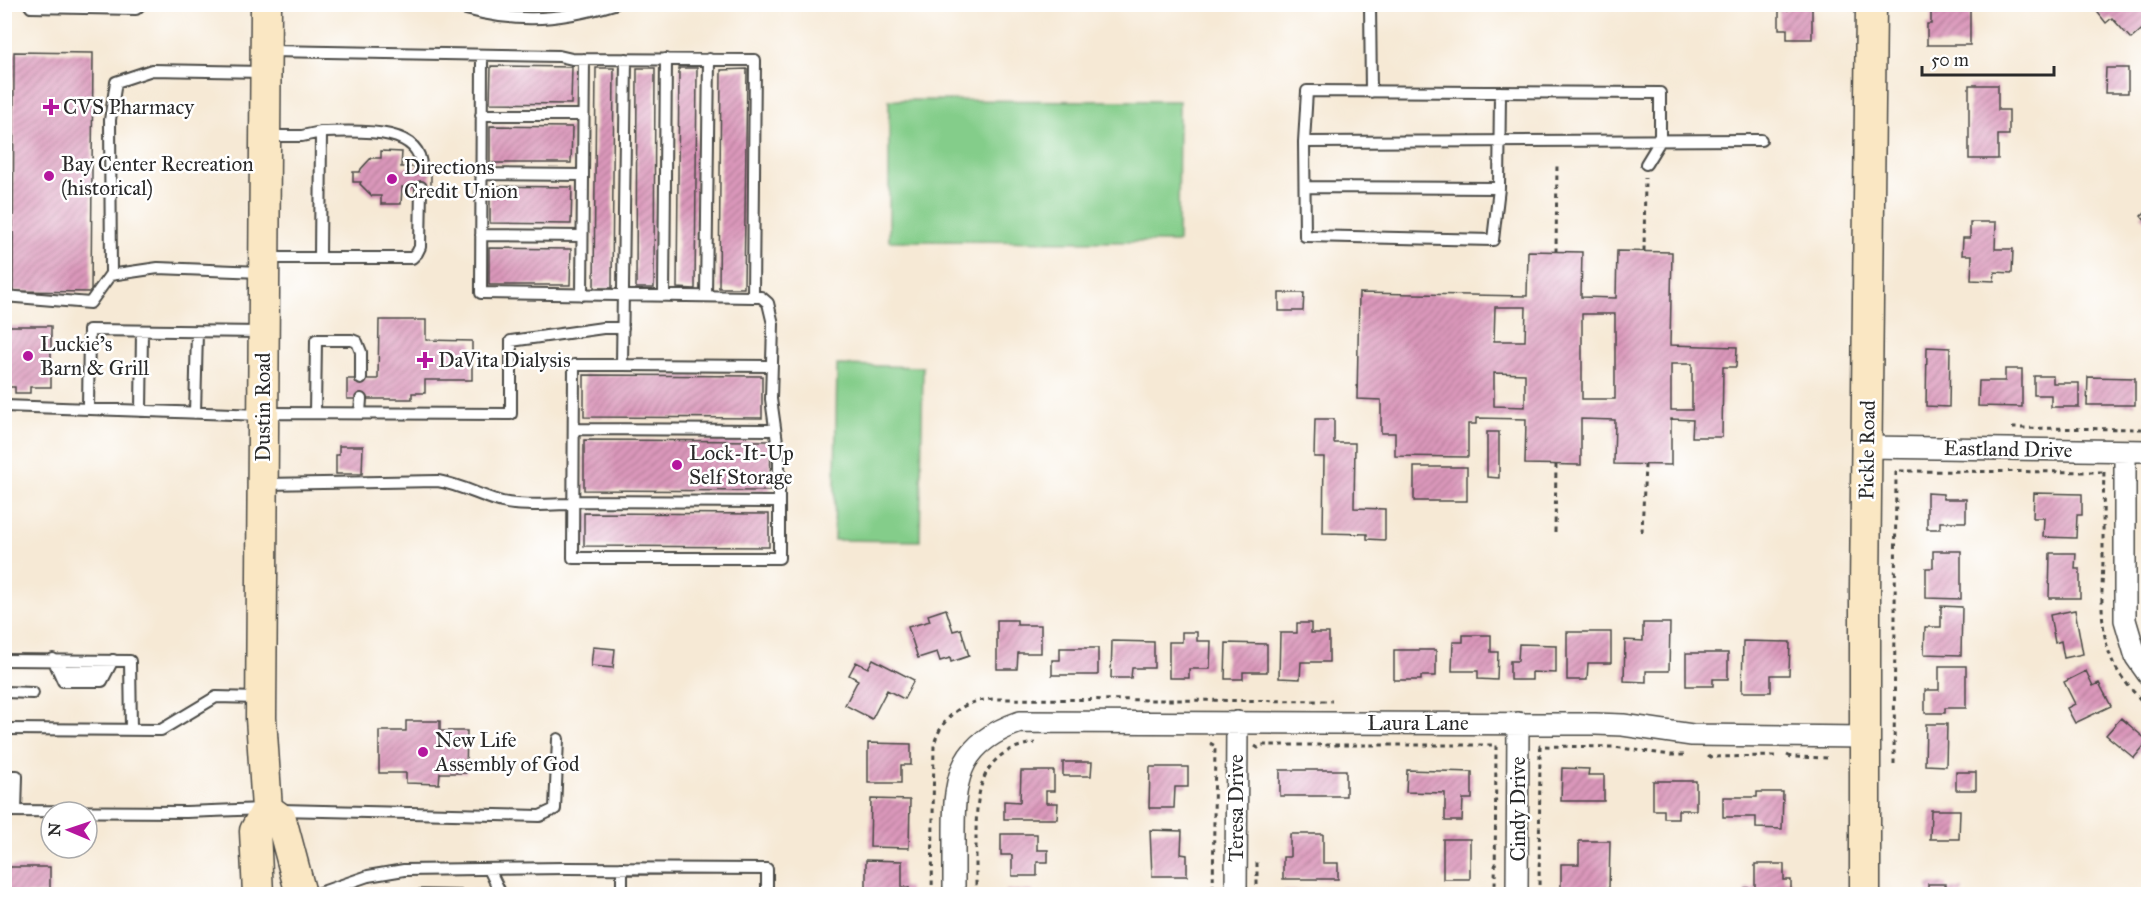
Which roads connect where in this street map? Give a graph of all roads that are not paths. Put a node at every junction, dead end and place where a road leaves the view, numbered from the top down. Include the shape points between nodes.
1 (29, 4) edge
2 (141, 4) edge
3 (266, 4) edge
4 (450, 4) edge
5 (614, 4) edge
6 (1370, 4) edge
7 (1871, 4) edge
8 (482, 55) junction
9 (584, 58) junction
10 (626, 59) junction
11 (666, 59) junction
12 (709, 59) junction
13 (265, 62) junction
14 (1371, 92) junction
15 (1500, 92) junction
16 (482, 115) junction
17 (584, 115) junction
18 (321, 132) junction
19 (265, 136) junction
20 (1761, 140) dead end
21 (1499, 141) junction
22 (1660, 141) junction
23 (1304, 142) junction
24 (1646, 164) road end
25 (421, 167) dead end
26 (481, 174) junction
27 (583, 175) junction
28 (421, 187) dead end
29 (1305, 187) junction
30 (1498, 188) junction
31 (481, 235) junction
32 (582, 236) junction
33 (320, 258) junction
34 (264, 265) junction
35 (111, 275) junction
36 (582, 295) junction
37 (4, 296) edge
38 (623, 296) junction
39 (664, 296) junction
40 (706, 296) junction
41 (753, 297) junction
42 (623, 328) junction
43 (142, 331) junction
44 (197, 332) junction
45 (263, 333) junction
46 (622, 365) junction
47 (772, 366) junction
48 (361, 379) dead end
49 (361, 399) dead end
50 (4, 406) edge
51 (88, 409) junction
52 (141, 411) junction
53 (195, 413) junction
54 (315, 413) junction
55 (360, 413) junction
56 (263, 414) junction
57 (574, 429) junction
58 (775, 430) junction
59 (1868, 447) junction
60 (2140, 451) edge
61 (262, 484) junction
62 (779, 502) junction
63 (573, 503) junction
64 (52, 659) junction
65 (4, 660) edge
66 (113, 660) junction
67 (2148, 674) edge
68 (4, 692) edge
69 (33, 693) dead end
70 (261, 698) junction
71 (1237, 722) junction
72 (1518, 723) junction
73 (4, 729) edge
74 (131, 729) junction
75 (1866, 737) junction
76 (558, 739) dead end
77 (4, 776) edge
78 (267, 809) junction
79 (10, 811) edge
80 (622, 868) junction
81 (489, 869) junction
82 (258, 894) edge
83 (301, 894) edge
84 (316, 894) edge
85 (501, 894) edge
86 (622, 894) edge
87 (766, 894) edge
88 (954, 894) edge
89 (1236, 894) edge
90 (1517, 894) edge
91 (1865, 894) edge

1 - 2 lane via 136,9
3 - 13 street, Dustin Road
4 - 5 lane via 520,19 559,18
6 - 14 lane
7 - 59 street, Pickle Road
8 - 9 lane
8 - 13 lane
8 - 16 lane
9 - 10 lane
9 - 17 lane
10 - 11 lane
10 - 38 lane
11 - 12 lane
11 - 39 lane
12 - 40 lane
12 - 41 lane via 755,60
13 - 19 street, Dustin Road
13 - 35 lane via 152,70 116,82 110,120
14 - 15 lane
14 - 23 lane via 1307,91
15 - 21 lane
15 - 22 lane via 1660,93
16 - 17 lane
16 - 26 lane
17 - 27 lane
18 - 19 lane
18 - 25 lane via 363,132 405,140 418,151
18 - 33 lane
19 - 34 street, Dustin Road
20 - 22 lane
21 - 22 lane
21 - 23 lane
21 - 30 lane
22 - 24 lane
23 - 29 lane
26 - 27 lane
26 - 31 lane
27 - 32 lane
28 - 33 lane via 420,247 412,258
29 - 30 lane
29 - 30 lane via 1305,236 1493,240
31 - 32 lane
31 - 36 lane via 481,292
32 - 36 lane
33 - 34 lane
34 - 35 lane via 158,268
34 - 45 street, Dustin Road
35 - 37 lane via 90,303
36 - 38 lane
38 - 39 lane
38 - 42 lane
39 - 40 lane
40 - 41 lane
41 - 47 lane via 761,297 771,311
42 - 46 lane
42 - 55 lane via 511,341 510,414
43 - 44 lane
43 - 51 lane via 89,330
43 - 52 lane
44 - 45 lane
44 - 53 lane
45 - 56 street, Dustin Road
46 - 47 lane
46 - 57 lane via 574,365
47 - 58 lane
48 - 54 lane via 357,342 316,340
49 - 55 lane
50 - 51 lane
51 - 52 lane
52 - 53 lane
53 - 56 lane
54 - 55 lane
54 - 56 lane
56 - 61 street, Dustin Road
57 - 58 lane
57 - 63 lane
58 - 62 lane
59 - 60 street, Eastland Drive
59 - 75 street, Pickle Road
60 - 67 street via 2125,472 2125,620 2136,657
61 - 63 lane via 438,481 504,503
61 - 70 street, Dustin Road
62 - 63 lane
62 - 63 lane via 779,558 573,558
64 - 65 lane
64 - 66 lane
64 - 66 lane via 63,681 102,681
66 - 74 lane via 130,661
68 - 69 lane
70 - 74 lane via 216,697 161,730
70 - 78 street, Dustin Road
71 - 72 street, Laura Lane
71 - 88 street, Laura Lane via 1020,722 997,732 977,747 961,769 956,784
71 - 89 street, Teresa Drive
72 - 75 street, Laura Lane via 1623,725 1692,735
72 - 90 street, Cindy Drive
73 - 74 lane
75 - 91 street, Pickle Road
76 - 78 lane via 555,809 540,816
77 - 79 lane via 17,776
78 - 79 lane
78 - 82 street, Dustin Road via 255,831
78 - 83 street via 281,819
80 - 81 lane
80 - 86 lane
80 - 87 lane via 767,869
81 - 84 lane via 395,872 368,876
81 - 85 lane

